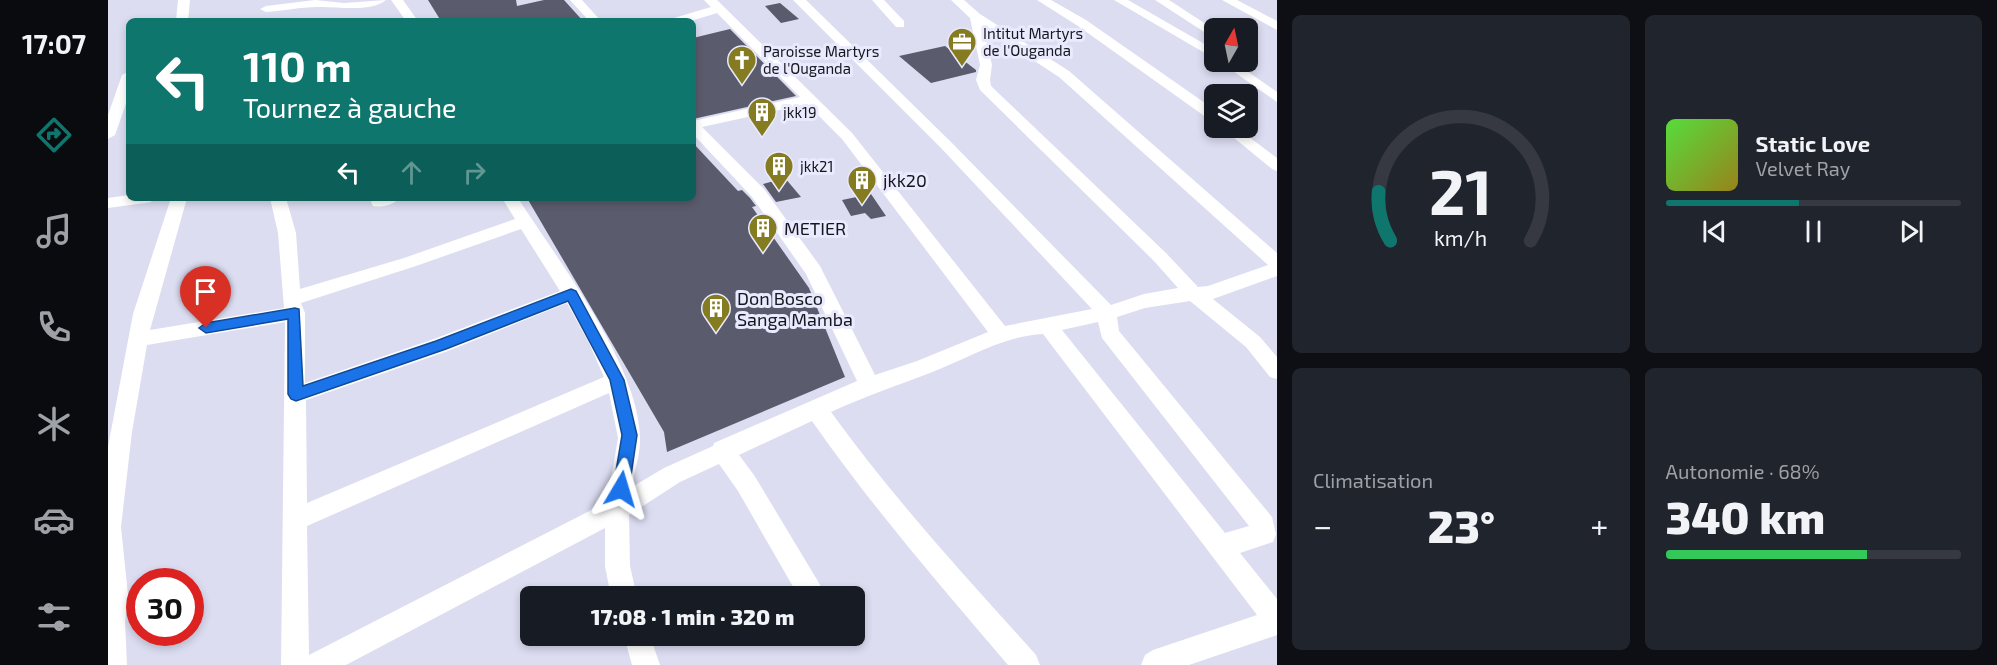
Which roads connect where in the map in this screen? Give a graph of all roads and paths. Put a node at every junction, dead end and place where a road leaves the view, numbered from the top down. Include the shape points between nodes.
1 (184, 0) edge
2 (381, 0) edge
3 (397, 0) edge
4 (576, 0) edge
5 (799, 0) edge
6 (878, 0) edge
7 (957, 0) edge
8 (1043, 0) edge
9 (1120, 0) edge
10 (1161, 0) edge
11 (1228, 0) edge
12 (714, 4) edge
13 (266, 10) edge
14 (976, 16) junction
15 (183, 18) edge
16 (410, 18) edge
17 (592, 18) edge
18 (684, 18) edge
19 (900, 24) dead end
20 (1277, 26) edge
21 (1204, 28) edge
22 (1204, 49) edge
23 (1242, 72) edge
24 (1246, 72) edge
25 (1249, 76) junction
26 (126, 84) edge
27 (1277, 98) edge
28 (809, 99) junction
29 (1204, 109) edge
30 (696, 125) edge
31 (696, 129) edge
32 (108, 135) edge
33 (1242, 138) edge
34 (1277, 166) edge
35 (126, 201) edge
36 (178, 201) edge
37 (279, 201) edge
38 (512, 201) edge
39 (108, 203) edge
40 (525, 222) junction
41 (1277, 263) edge
42 (1277, 270) edge
43 (571, 294) junction
44 (1194, 294) junction
45 (293, 306) junction
46 (1107, 313) junction
47 (1048, 326) junction
48 (1001, 335) junction
49 (139, 339) junction
50 (1277, 371) edge
51 (617, 380) junction
52 (869, 385) junction
53 (296, 394) junction
54 (816, 409) junction
55 (722, 450) junction
56 (619, 508) junction
57 (297, 519) junction
58 (109, 527) edge
59 (1219, 547) junction
60 (621, 586) edge
61 (806, 586) edge
62 (1277, 621) edge
63 (640, 646) edge
64 (113, 665) edge
65 (296, 665) edge
66 (318, 665) edge
67 (646, 665) edge
68 (1026, 665) edge
69 (1155, 665) edge

1 - 15 street
2 - 13 street
3 - 16 street
4 - 17 street
5 - 46 street via 946,145
6 - 19 street
7 - 14 street
8 - 29 street
9 - 22 street
10 - 21 street
11 - 20 street
12 - 18 street
12 - 28 street
14 - 41 street via 1064,74
14 - 44 street via 986,65 985,87
23 - 25 street
24 - 25 street
25 - 27 street
26 - 32 street
28 - 30 street
28 - 48 street via 847,136
31 - 52 street via 758,193 814,271
33 - 34 street
35 - 39 street
36 - 49 street
37 - 45 street
38 - 40 street
40 - 43 street
40 - 45 street
42 - 44 street via 1209,293
43 - 51 street
43 - 53 street via 441,345
44 - 46 street via 1144,301
44 - 50 street via 1253,342
45 - 49 street
45 - 53 street
46 - 47 street
46 - 59 street via 1109,333 1263,525 1264,534
47 - 48 street
47 - 59 street
48 - 52 street via 923,368
49 - 58 street via 121,432
51 - 56 street via 630,435
51 - 57 street
52 - 54 street
53 - 57 street
54 - 55 street
54 - 68 street via 912,534
55 - 56 street
55 - 61 street
56 - 60 street
56 - 66 street
57 - 65 street
58 - 64 street via 115,595 111,622
59 - 62 street
62 - 69 street
63 - 67 street

